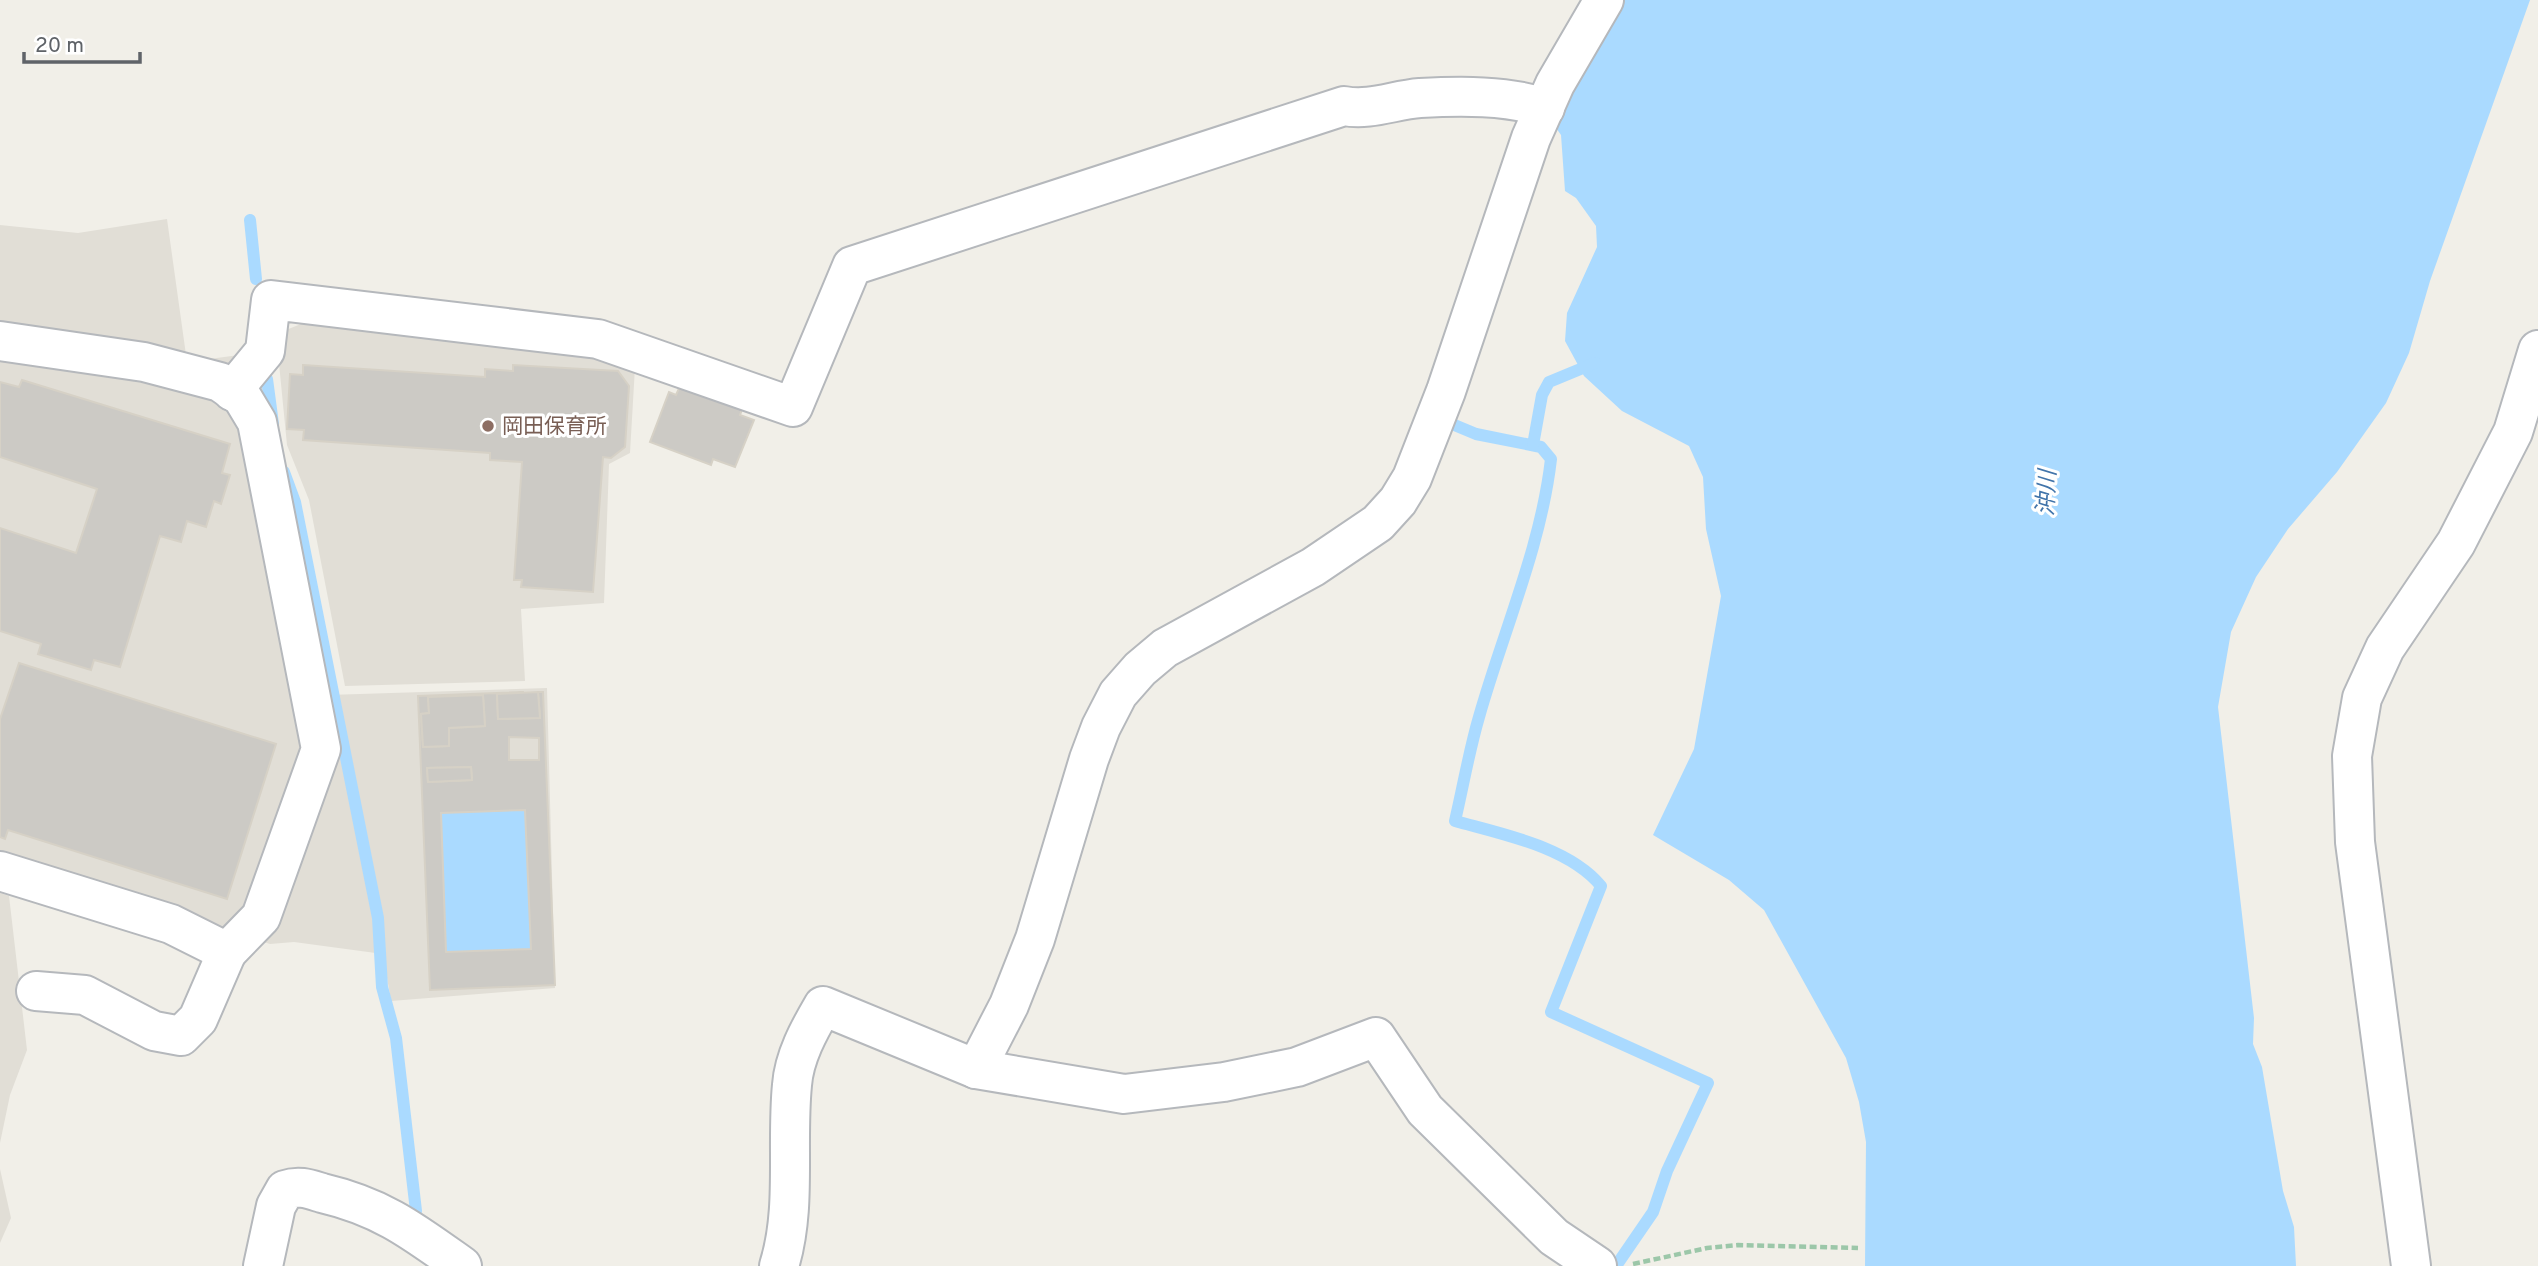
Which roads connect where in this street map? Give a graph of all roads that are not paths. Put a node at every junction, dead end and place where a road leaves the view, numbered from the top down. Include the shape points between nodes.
1 (1604, 0) edge
2 (1545, 108) junction
3 (0, 341) edge
4 (2538, 350) edge
5 (232, 391) junction
6 (0, 871) edge
7 (227, 952) junction
8 (36, 991) dead end
9 (976, 1069) junction
10 (1609, 1265) edge
11 (263, 1266) edge
12 (462, 1266) edge
13 (779, 1266) edge
14 (2411, 1266) edge

1 - 2 street
2 - 5 street via 1484,98 1419,98 1357,109 1344,106 852,266 793,407 598,339 271,300 265,351
2 - 9 street via 1412,478 1378,523 1313,567 1165,648 1118,694 1089,759 1035,939 1009,1005
3 - 5 street via 144,362 220,382
4 - 14 street via 2513,432 2463,531 2385,648 2362,698 2352,756 2355,842
5 - 7 street via 242,397 257,422 321,749 261,918
6 - 7 street via 171,923
7 - 8 street via 198,1019 181,1036 154,1031 85,995
9 - 10 street via 1124,1094 1224,1082 1297,1067 1376,1037 1425,1110 1554,1237
9 - 13 street via 823,1006 807,1032 792,1083 787,1240
11 - 12 street via 276,1206 285,1190 296,1186 354,1200 398,1220

